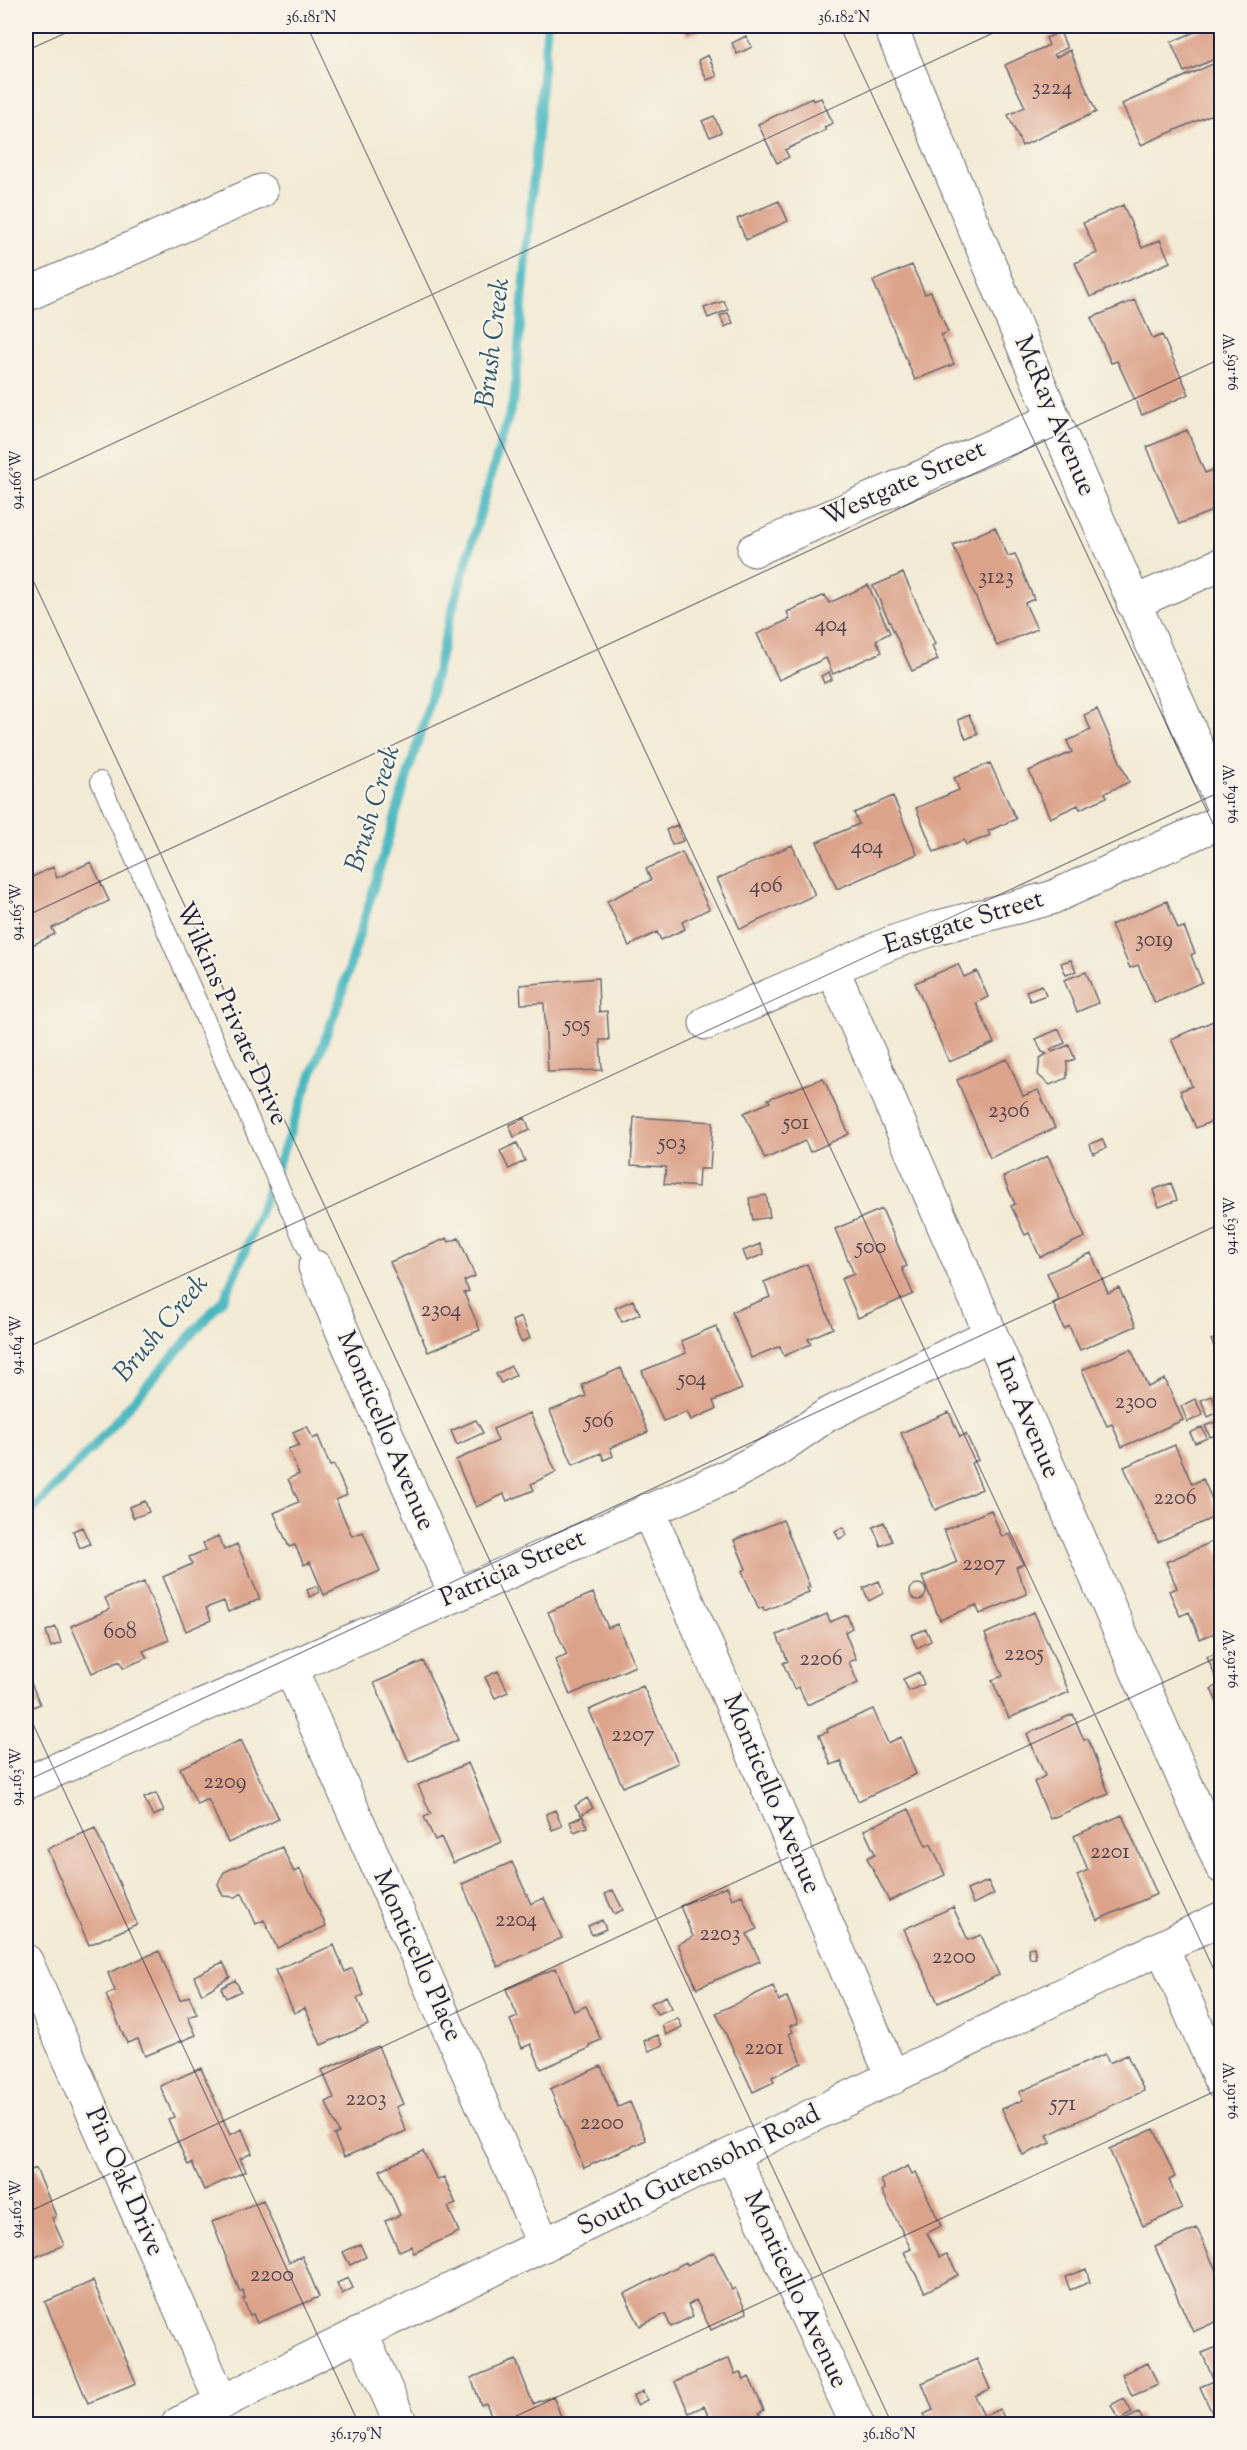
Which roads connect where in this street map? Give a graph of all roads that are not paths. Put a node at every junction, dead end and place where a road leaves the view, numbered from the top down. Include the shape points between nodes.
1 (892, 26) edge
2 (261, 190) dead end
3 (26, 295) edge
4 (1054, 419) junction
5 (754, 550) dead end
6 (1221, 564) edge
7 (1133, 603) junction
8 (100, 781) dead end
9 (1221, 804) edge
10 (1221, 821) edge
11 (832, 968) junction
12 (706, 1023) dead end
13 (315, 1267) joint
14 (991, 1334) junction
15 (648, 1510) junction
16 (455, 1594) junction
17 (290, 1667) junction
18 (26, 1783) edge
19 (1221, 1867) edge
20 (1221, 1918) edge
21 (1162, 1947) junction
22 (26, 1961) edge
23 (893, 2078) junction
24 (1221, 2084) edge
25 (732, 2155) junction
26 (544, 2245) junction
27 (361, 2333) junction
28 (222, 2403) junction
29 (178, 2424) edge
30 (401, 2424) edge
31 (857, 2424) edge

1 - 4 street, McRay Avenue
2 - 3 street
4 - 5 street, Westgate Street
4 - 7 street, McRay Avenue
6 - 7 street
7 - 9 street, McRay Avenue
8 - 13 lane, Wilkins Private Drive
10 - 11 street, Eastgate Street via 1051,898 939,927
11 - 12 street, Eastgate Street
11 - 14 street, Ina Avenue
13 - 16 street, Monticello Avenue
14 - 15 street, Patricia Street via 827,1415 773,1452 726,1477
14 - 19 street, Ina Avenue
15 - 16 street, Patricia Street
15 - 23 street, Monticello Avenue
16 - 17 street, Patricia Street
17 - 18 street, Patricia Street
17 - 26 street, Monticello Place
20 - 21 street, South Gutensohn Road
21 - 23 street, South Gutensohn Road
21 - 24 street
22 - 28 street, Pin Oak Drive
23 - 25 street, South Gutensohn Road
25 - 26 street, South Gutensohn Road
25 - 31 street, Monticello Avenue
26 - 27 street, South Gutensohn Road
27 - 28 street, South Gutensohn Road
27 - 30 street
28 - 29 street, South Gutensohn Road

